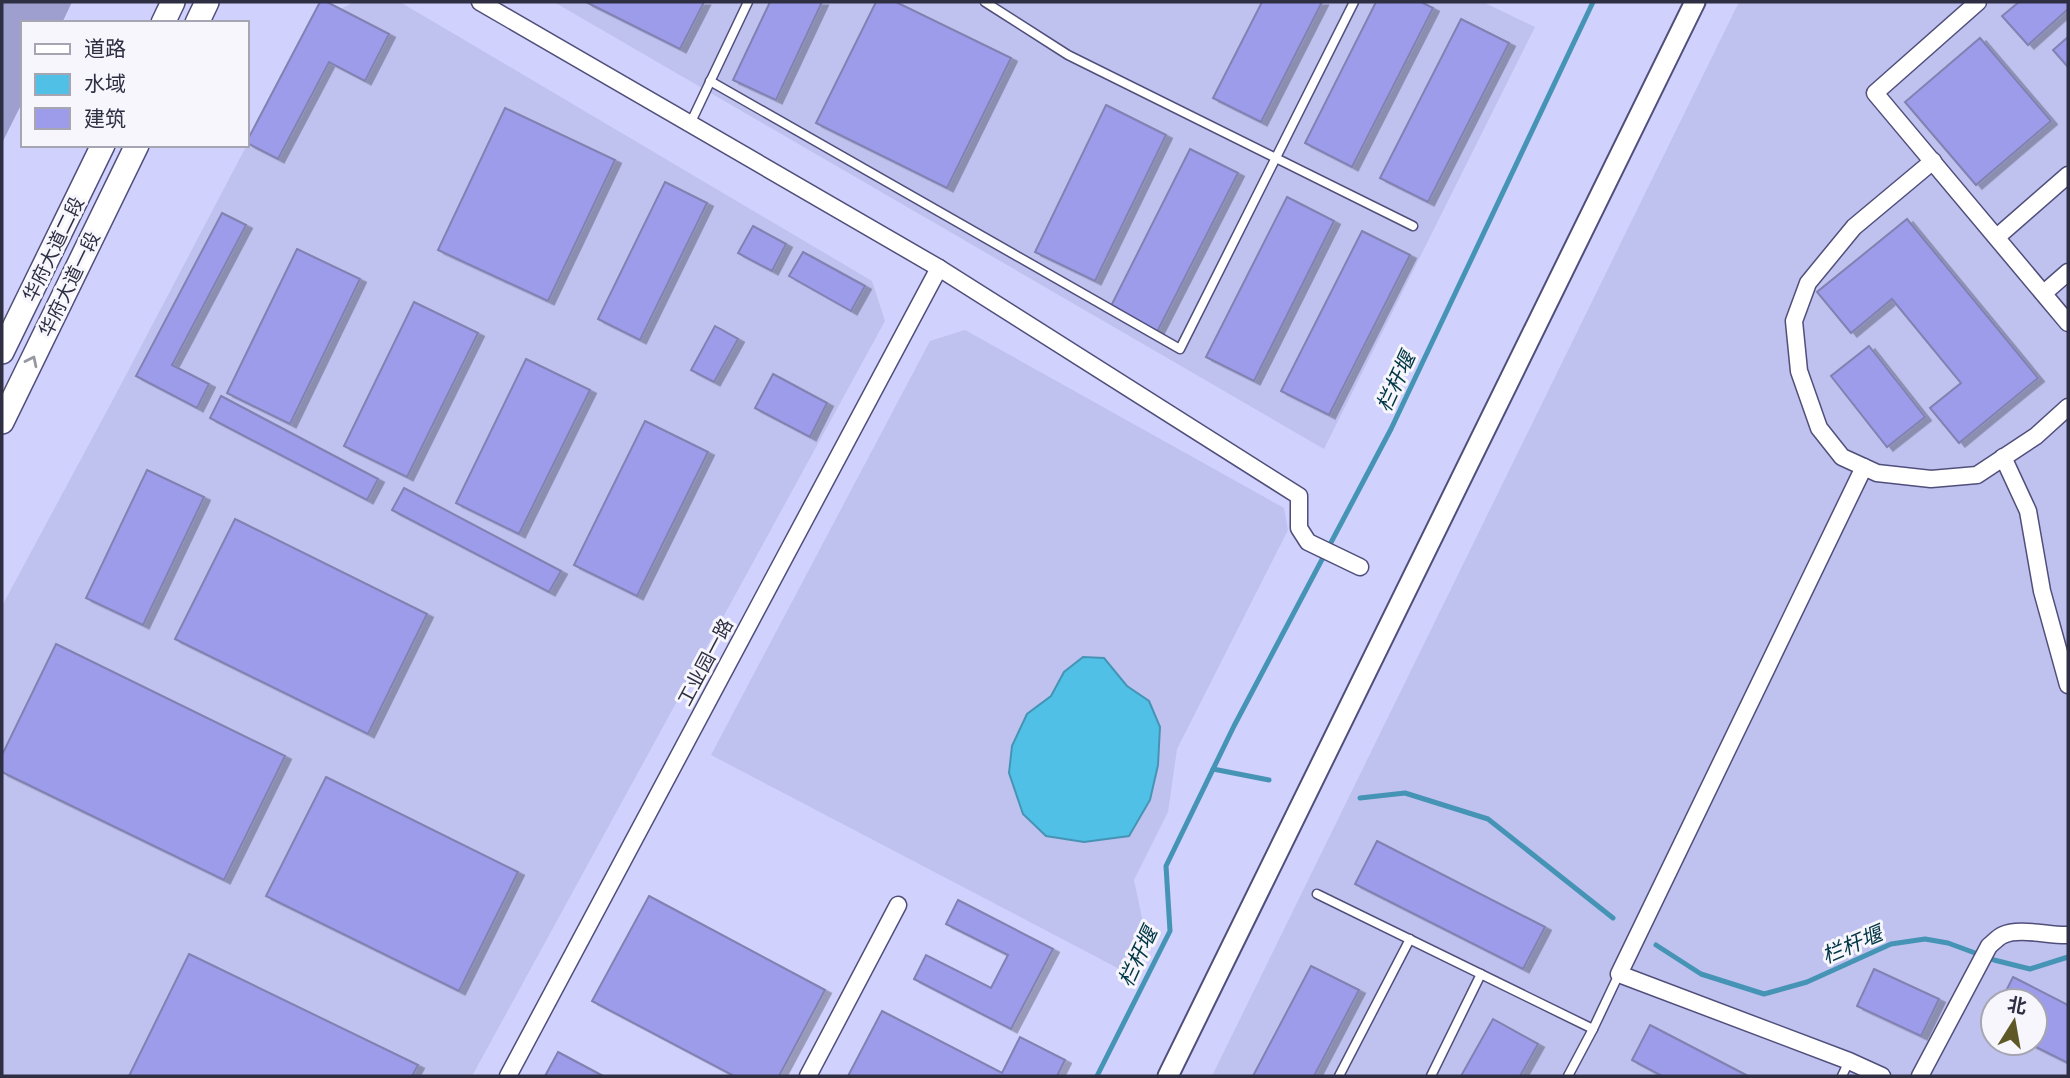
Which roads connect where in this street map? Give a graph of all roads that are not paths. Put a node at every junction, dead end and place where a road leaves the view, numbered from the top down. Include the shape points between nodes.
1 (173, 2) edge
2 (207, 2) edge
3 (480, 2) edge
4 (748, 2) edge
5 (985, 2) edge
6 (1354, 2) edge
7 (1695, 2) edge
8 (1978, 2) edge
9 (164, 21) edge
10 (198, 21) edge
11 (710, 81) junction
12 (690, 124) junction
13 (102, 147) edge
14 (136, 147) edge
15 (1276, 156) junction
16 (1933, 161) junction
17 (2068, 175) edge
18 (1413, 226) dead end
19 (1997, 237) junction
20 (939, 268) junction
21 (2068, 272) edge
22 (2044, 293) junction
23 (2068, 323) edge
24 (2, 352) edge
25 (2068, 407) edge
26 (2, 422) edge
27 (2003, 457) junction
28 (1864, 467) junction
29 (1360, 567) dead end
30 (2068, 685) edge
31 (1317, 894) dead end
32 (898, 905) dead end
33 (2068, 935) edge
34 (1410, 939) junction
35 (1481, 974) junction
36 (1619, 974) junction
37 (1593, 1029) junction
38 (1849, 1061) junction
39 (508, 1076) edge
40 (808, 1076) edge
41 (1168, 1076) edge
42 (1339, 1076) edge
43 (1431, 1076) edge
44 (1567, 1076) edge
45 (1842, 1076) edge
46 (1882, 1076) edge
47 (1920, 1076) edge

1 - 9 main road
2 - 10 main road
3 - 12 street
4 - 11 lane
5 - 15 lane via 1068,55
6 - 15 lane
7 - 41 street
8 - 16 street via 1875,93
11 - 12 lane
11 - 15 lane via 1180,349
12 - 20 street
13 - 24 main road, 华府大道二段
26 -> 14 main road, 华府大道一段
15 - 18 lane
16 - 19 street
16 - 28 street via 1854,227 1808,283 1794,321 1799,371 1819,428 1842,457
17 - 19 street
19 - 22 street
20 - 29 street via 1299,495 1298,528 1308,542
20 - 39 street, 工业园一路
21 - 22 street
22 - 23 street
25 - 27 street
27 - 28 street via 1977,475 1931,479 1877,473
27 - 30 street via 2028,511 2042,592
28 - 36 street
31 - 34 lane
32 - 40 street
33 - 47 street via 2004,934 1989,946
34 - 35 lane
34 - 42 lane
35 - 37 lane
35 - 43 lane
36 - 37 lane
36 - 38 street
37 - 44 lane
38 - 45 lane
38 - 46 street

